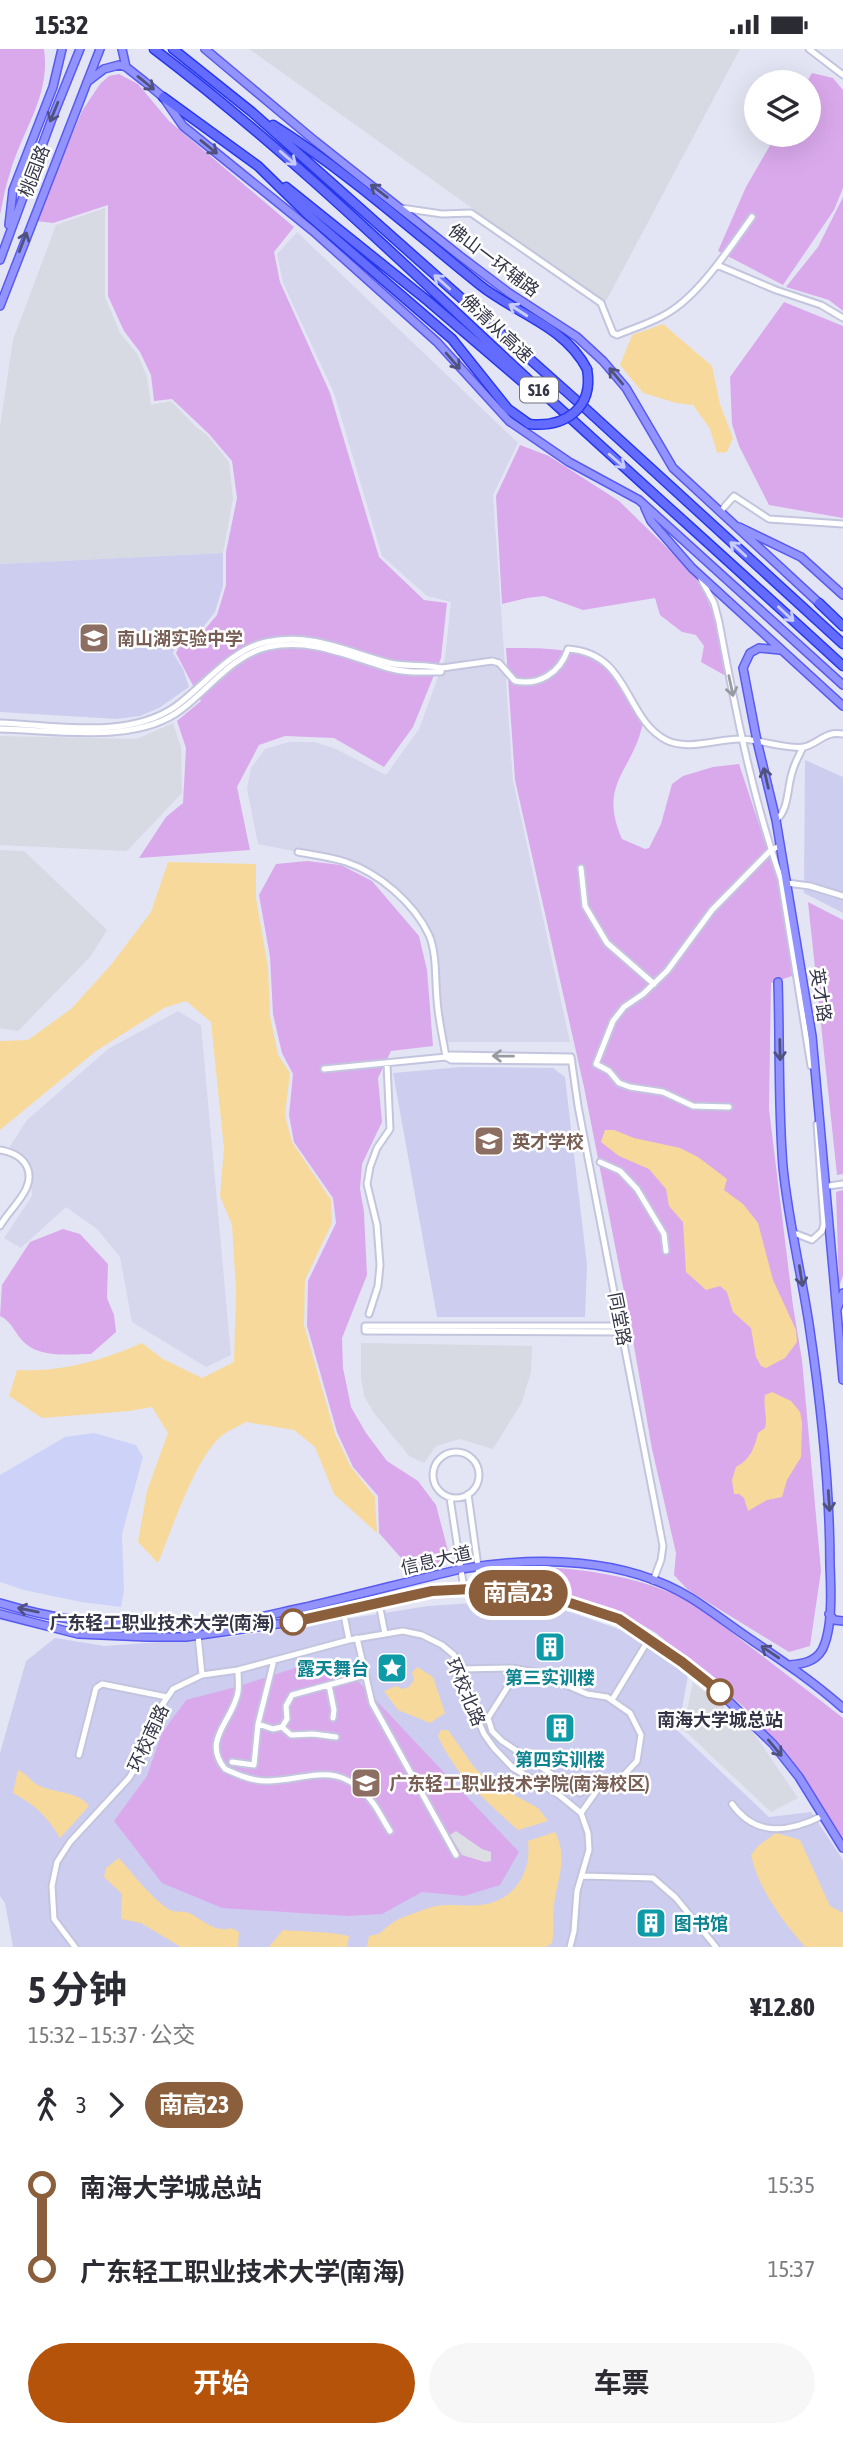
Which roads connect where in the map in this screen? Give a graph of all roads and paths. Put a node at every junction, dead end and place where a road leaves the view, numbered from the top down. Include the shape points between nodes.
1 (62, 49) edge
2 (80, 49) edge
3 (100, 49) edge
4 (122, 49) edge
5 (154, 49) edge
6 (173, 49) edge
7 (205, 49) edge
8 (809, 49) edge
9 (126, 67) junction
10 (843, 75) edge
11 (87, 82) junction
12 (163, 97) junction
13 (253, 113) junction
14 (258, 166) junction
15 (401, 208) junction
16 (752, 217) dead end
17 (7, 240) junction
18 (0, 260) edge
19 (717, 265) junction
20 (0, 306) edge
21 (843, 318) edge
22 (597, 443) junction
23 (644, 504) junction
24 (720, 512) junction
25 (733, 524) junction
26 (843, 524) edge
27 (698, 574) junction
28 (843, 595) edge
29 (819, 603) joint
30 (843, 626) edge
31 (843, 644) edge
32 (780, 649) junction
33 (843, 666) edge
34 (442, 670) junction
35 (843, 685) edge
36 (843, 706) edge
37 (0, 723) edge
38 (0, 729) edge
39 (843, 734) edge
40 (743, 739) junction
41 (757, 741) junction
42 (803, 747) junction
43 (776, 820) junction
44 (780, 846) junction
45 (771, 850) junction
46 (298, 852) dead end
47 (581, 868) dead end
48 (787, 883) junction
49 (843, 896) edge
50 (778, 982) dead end
51 (654, 984) junction
52 (446, 1058) junction
53 (387, 1064) junction
54 (324, 1069) dead end
55 (729, 1107) dead end
56 (0, 1150) edge
57 (600, 1162) dead end
58 (843, 1184) edge
59 (823, 1187) junction
60 (0, 1226) edge
61 (794, 1233) junction
62 (666, 1251) dead end
63 (843, 1293) edge
64 (835, 1313) junction
65 (369, 1314) dead end
66 (365, 1329) dead end
67 (622, 1329) junction
68 (843, 1380) edge
69 (468, 1495) junction
70 (450, 1498) junction
71 (478, 1566) junction
72 (461, 1569) junction
73 (653, 1581) junction
74 (481, 1588) junction
75 (464, 1589) junction
76 (379, 1602) junction
77 (0, 1603) edge
78 (343, 1610) junction
79 (829, 1613) junction
80 (0, 1614) edge
81 (843, 1621) edge
82 (386, 1634) junction
83 (198, 1635) junction
84 (357, 1638) junction
85 (649, 1639) junction
86 (349, 1640) junction
87 (274, 1660) junction
88 (789, 1665) junction
89 (460, 1669) junction
90 (519, 1669) junction
91 (238, 1670) junction
92 (202, 1675) junction
93 (365, 1675) junction
94 (329, 1685) junction
95 (167, 1697) junction
96 (612, 1700) junction
97 (843, 1709) edge
98 (333, 1718) dead end
99 (258, 1724) junction
100 (282, 1727) junction
101 (336, 1738) dead end
102 (79, 1755) dead end
103 (232, 1762) dead end
104 (598, 1789) junction
105 (732, 1804) dead end
106 (581, 1813) junction
107 (822, 1816) junction
108 (390, 1831) dead end
109 (843, 1848) edge
110 (456, 1855) dead end
111 (583, 1876) junction
112 (75, 1947) edge
113 (570, 1947) edge
114 (716, 1947) edge

1 - 17 main road via 53,87 13,190
2 -> 17 main road, 桃园路
3 - 11 main road, 桃园路
4 - 9 main road
5 -> 22 highway, 佛清从高速 / S16 via 301,169
6 - 13 highway, 佛清从高速 / S16
15 -> 7 main road, 佛山一环辅路
8 - 10 street
9 - 11 main road via 110,66
9 -> 12 main road
20 -> 11 main road, 桃园路
12 - 14 highway
12 -> 23 main road via 183,126 313,231 437,342 509,421 552,452
14 -> 13 highway, bridge via 452,339 509,409 529,424 546,426 576,411 589,381 579,354 565,339 482,287 421,235
31 -> 13 highway, 佛清从高速 / S16
14 - 22 highway
15 - 19 street via 471,213 601,303 617,335 668,314
24 -> 15 main road, 佛山一环辅路 via 673,468 626,388 603,361
16 - 19 street
17 - 18 main road, 桃园路
19 - 21 street
22 -> 33 highway, 佛清从高速 / S16
23 - 27 main road via 651,521
23 - 35 main road
24 - 25 main road, 佛山一环辅路
24 - 26 street via 734,496 769,519
25 - 28 main road via 801,557
25 - 29 main road, 佛山一环辅路
27 - 32 main road
27 -> 40 street, 英才路 via 714,603
29 - 30 highway
32 - 36 main road
32 - 41 main road, 英才路 via 759,647 750,653 743,668
34 - 37 street via 388,663 319,641 289,638 247,649 177,705 150,720 115,728
34 - 38 street via 405,672 336,650 284,645 265,648 234,664 181,711 157,724 116,733
34 - 40 street via 492,661 515,681 527,684 559,668 568,649 579,650 619,676 646,722 664,739 683,744
39 - 42 street via 832,732
40 - 41 street
40 - 45 street, 英才路
41 - 42 street
43 -> 41 main road, 英才路
42 - 43 street
43 - 44 main road, 英才路
44 - 45 street
44 - 48 main road, 英才路
45 - 51 street via 712,910
45 - 59 street, 英才路 via 781,879 809,1043
46 - 52 street via 355,866 380,879 411,908 429,936
47 - 51 street via 585,906 607,943
48 - 49 street
48 - 59 main road, 英才路 via 811,1037
50 -> 61 main road via 783,1166
51 - 55 street via 613,1021 596,1064 630,1087 663,1093 693,1106
52 - 53 street
52 - 67 street, 同堂路 via 571,1059
53 - 54 street
53 - 65 street via 390,1129 369,1167 380,1265
56 - 60 street via 17,1155 30,1172 28,1187
57 - 62 street via 621,1171 637,1189 664,1234
58 - 59 street
59 - 61 street, 英才路 via 824,1224 819,1236 812,1240
59 - 64 main road, 英才路
61 -> 79 main road via 823,1435 829,1508
63 - 64 main road
64 - 68 main road, 英才路
66 - 67 street
67 - 73 street, 同堂路 via 663,1546
69 - 70 street
69 - 70 street via 479,1478 475,1463 463,1453 451,1452 438,1461 432,1476 437,1489
69 - 71 street
70 - 72 street
71 - 72 main road, 信息大道
71 - 73 main road, 信息大道 via 563,1562 631,1572
71 - 74 street
72 - 75 street
72 -> 77 main road, 信息大道 via 277,1613 183,1626 80,1621
88 -> 73 main road, 信息大道 via 689,1597
74 - 75 main road, 信息大道
74 - 85 main road, 信息大道 via 567,1602 619,1619
75 - 76 main road, 信息大道
76 - 78 main road, 信息大道
76 - 82 street
78 - 83 main road, 信息大道
78 - 86 street
79 - 81 main road via 834,1620
79 - 88 main road via 821,1651 805,1664
80 - 83 main road, 信息大道 via 78,1634
82 - 84 street, 环校北路
82 - 89 street, 环校北路 via 422,1635 454,1655
83 - 92 street
84 - 86 street, 环校南路
84 - 93 street
85 - 96 street
85 -> 107 main road, 信息大道 via 746,1716 799,1777
86 - 87 street, 环校南路
87 - 91 street, 环校南路
87 - 99 street
88 - 97 main road, 信息大道
89 - 90 street
89 - 106 street, 环校北路 via 474,1711 494,1748 513,1768
90 - 96 street
90 - 104 street via 488,1718 492,1731 580,1793 592,1784
91 - 92 street, 环校南路
91 - 108 street via 238,1693 217,1738 219,1763 249,1779 324,1773 344,1778 373,1802
92 - 95 street, 环校南路 via 173,1689
93 - 94 street
93 - 110 street via 372,1703
94 - 98 street
94 - 100 street via 292,1695
95 - 102 street via 102,1684 96,1688
95 - 112 street, 环校南路 via 129,1778 57,1862 52,1886 54,1919
96 - 104 street via 630,1713 641,1735 637,1761 621,1778
99 - 100 street
99 - 103 street via 254,1765
100 - 101 street via 291,1735
104 - 106 street
105 - 107 street via 759,1826 776,1830 800,1827
106 - 111 street via 589,1850
107 - 109 main road, 信息大道
111 - 113 street
111 - 114 street via 653,1878

